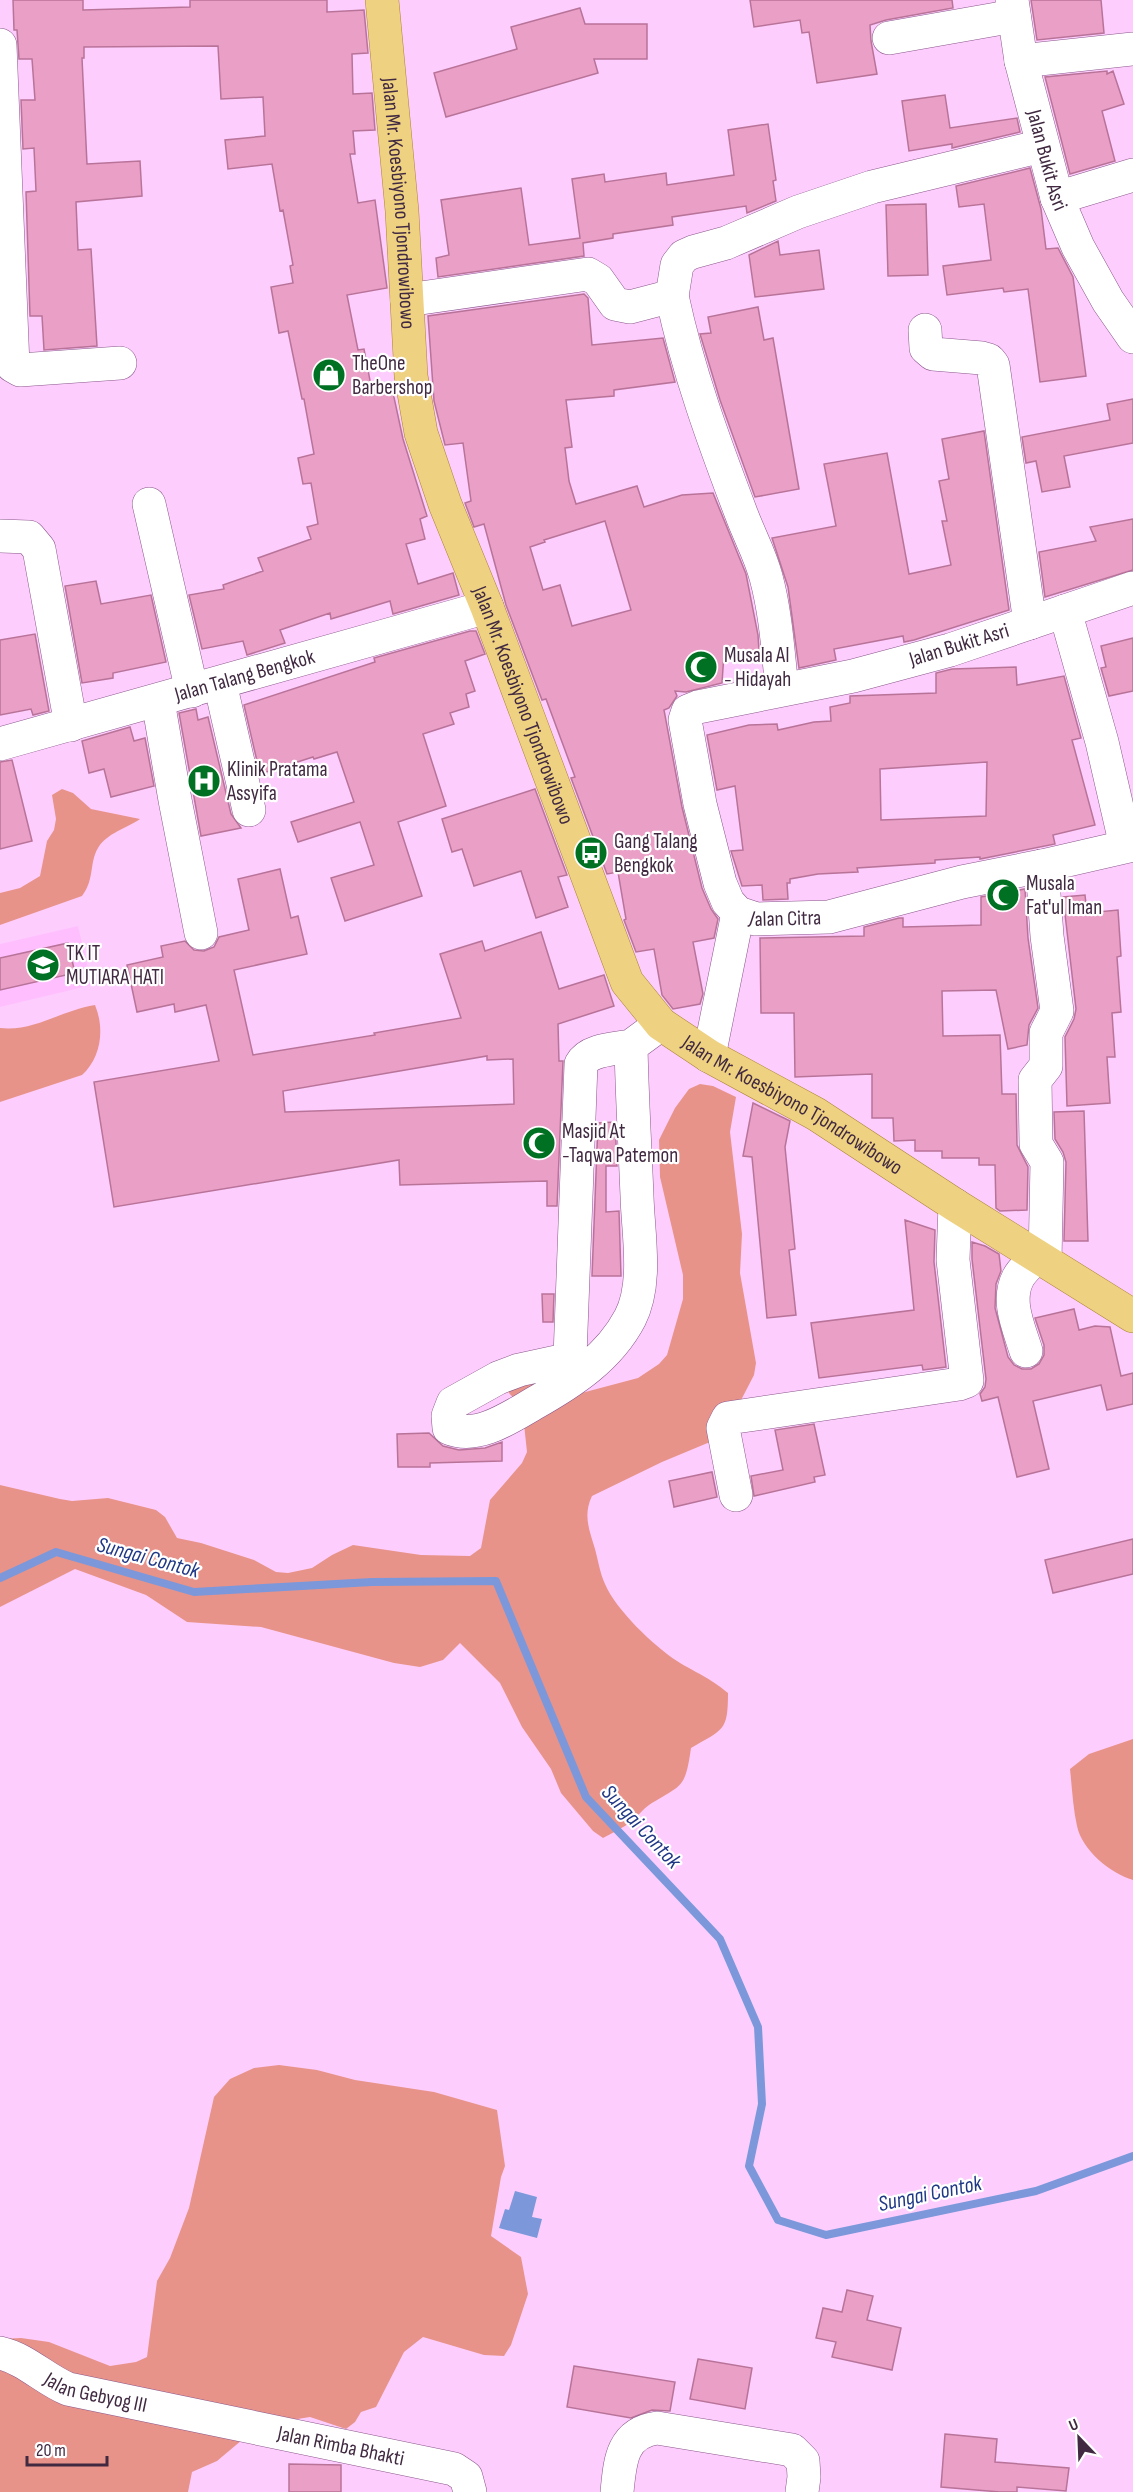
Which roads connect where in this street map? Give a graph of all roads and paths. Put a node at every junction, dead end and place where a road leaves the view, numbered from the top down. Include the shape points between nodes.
1 (382, 0) edge
2 (1013, 8) edge
3 (889, 38) dead end
4 (0, 45) edge
5 (1133, 50) edge
6 (1021, 61) junction
7 (1042, 146) junction
8 (1133, 175) edge
9 (3, 197) edge
10 (1057, 198) junction
11 (672, 296) junction
12 (407, 300) junction
13 (925, 330) dead end
14 (1133, 337) edge
15 (6, 348) edge
16 (120, 363) dead end
17 (149, 504) dead end
18 (0, 536) edge
19 (1133, 588) edge
20 (487, 607) junction
21 (1065, 611) junction
22 (1030, 623) junction
23 (206, 687) junction
24 (782, 689) junction
25 (158, 700) junction
26 (71, 725) junction
27 (0, 744) edge
28 (249, 810) dead end
29 (1130, 845) edge
30 (1042, 866) junction
31 (738, 913) junction
32 (201, 933) dead end
33 (661, 1024) junction
34 (631, 1046) junction
35 (709, 1056) junction
36 (955, 1205) junction
37 (1041, 1259) junction
38 (1133, 1316) edge
39 (1026, 1351) dead end
40 (736, 1495) dead end
41 (0, 2353) edge
42 (198, 2416) joint
43 (470, 2492) edge
44 (617, 2492) edge
45 (802, 2492) edge

1 - 12 main road, Jalan Mr. Koesbiyono Tjondrowibowo
2 - 3 street
2 - 6 street, Jalan Bukit Asri
4 - 9 street
5 - 6 street
6 - 7 street, Jalan Bukit Asri
7 - 10 street, Jalan Bukit Asri
7 - 11 street via 872,187 693,252 677,265
8 - 10 street
9 - 15 street
10 - 14 street, Jalan Bukit Asri via 1078,247
11 - 12 street via 630,307 615,304 598,280 588,274
11 - 24 street via 682,346 697,391 766,577 775,617
12 - 20 main road, Jalan Mr. Koesbiyono Tjondrowibowo via 411,376 421,433
13 - 22 street via 926,348 933,354 982,358 993,365
15 - 16 street via 20,370
17 - 23 street
18 - 26 street via 29,537 39,549
19 - 21 street, Jalan Bukit Asri
20 - 23 street, Jalan Talang Bengkok
20 - 33 main road, Jalan Mr. Koesbiyono Tjondrowibowo via 627,982
21 - 22 street, Jalan Bukit Asri
21 - 29 street
22 - 24 street, Jalan Bukit Asri via 907,662
23 - 25 street, Jalan Talang Bengkok
23 - 28 street
24 - 31 street, Jalan Citra via 698,707 688,711 685,720 720,883
25 - 26 street, Jalan Talang Bengkok
25 - 32 street
26 - 27 street, Jalan Talang Bengkok
29 - 30 street, Jalan Citra
30 - 31 street, Jalan Citra via 962,882 829,917 756,919
30 - 37 street via 1057,1011 1046,1033 1046,1066 1035,1080 1036,1144 1047,1162
31 - 35 street
33 - 34 street
33 - 35 main road, Jalan Mr. Koesbiyono Tjondrowibowo
34 - 34 street via 640,1270 636,1298 631,1315 609,1348 573,1367 581,1064 584,1057
35 - 36 main road, Jalan Mr. Koesbiyono Tjondrowibowo via 816,1114
36 - 37 main road, Jalan Mr. Koesbiyono Tjondrowibowo
36 - 40 street via 953,1260 967,1381 728,1418 723,1428
37 - 38 main road, Jalan Mr. Koesbiyono Tjondrowibowo
37 - 39 street via 1019,1277 1013,1298
41 - 42 street, Jalan Gebyog III via 68,2389
42 - 43 street, Jalan Rimba Bhakti via 454,2469 466,2477
44 - 45 street via 626,2447 644,2430 657,2428 792,2450 803,2461

